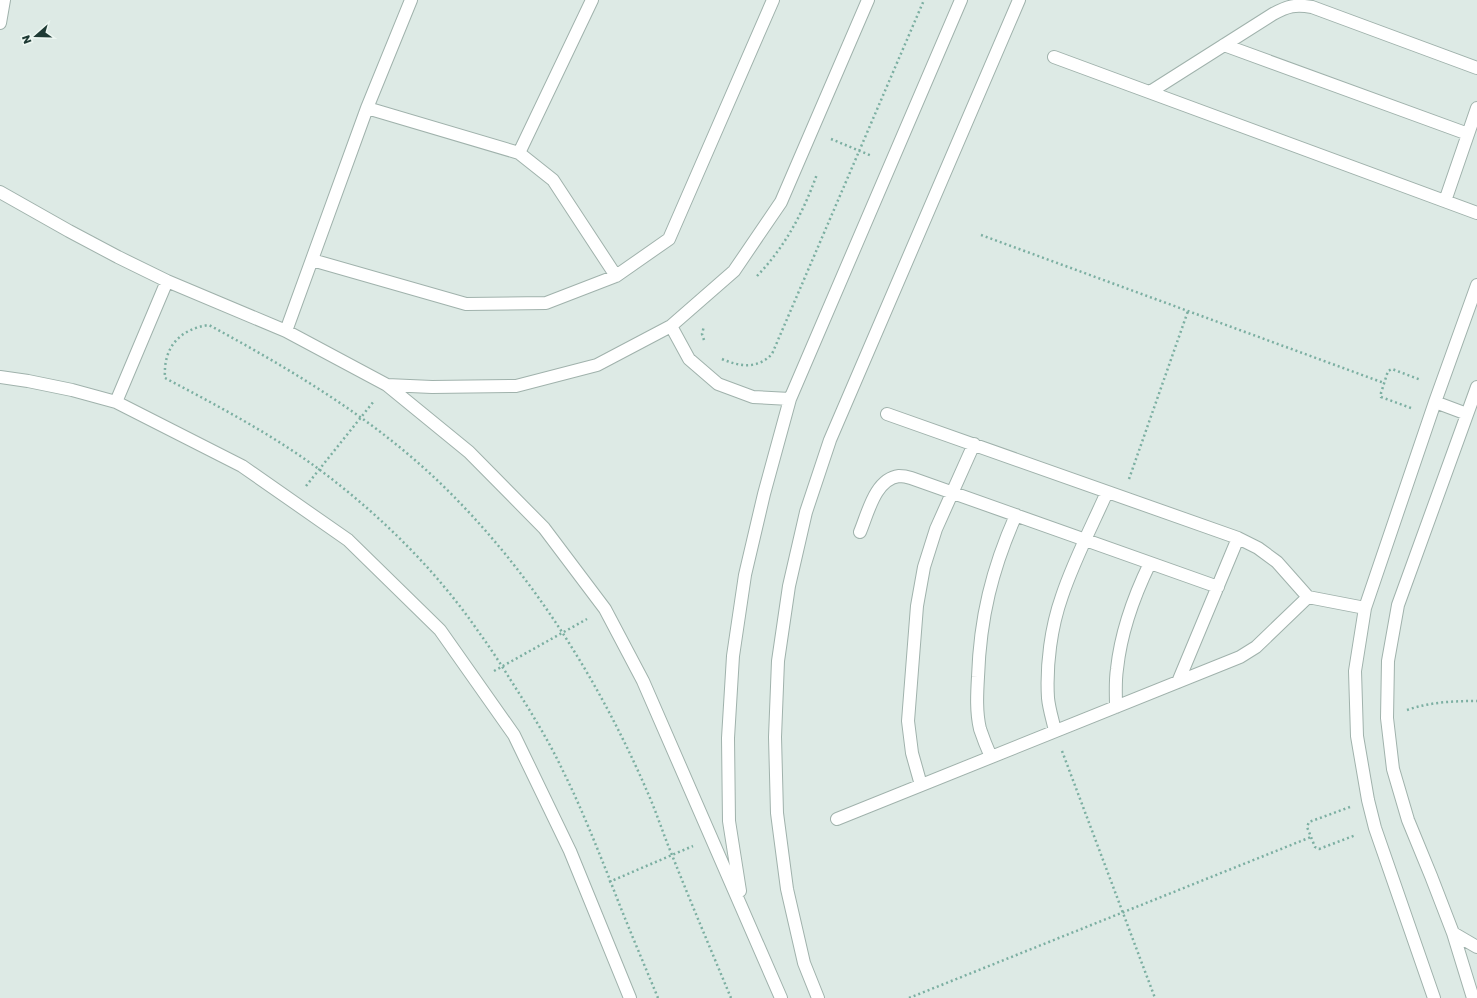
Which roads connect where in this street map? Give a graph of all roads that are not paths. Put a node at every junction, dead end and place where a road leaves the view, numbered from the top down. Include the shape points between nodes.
1 (4, 0) edge
2 (411, 0) edge
3 (592, 0) edge
4 (773, 0) edge
5 (868, 0) edge
6 (961, 0) edge
7 (1019, 0) edge
8 (0, 23) edge
9 (1224, 45) junction
10 (1054, 57) dead end
11 (1477, 68) edge
12 (1150, 92) junction
13 (367, 108) junction
14 (1477, 108) edge
15 (1468, 134) junction
16 (519, 153) junction
17 (0, 192) edge
18 (1445, 201) junction
19 (1477, 213) edge
20 (312, 260) junction
21 (616, 276) junction
22 (167, 281) junction
23 (1477, 285) edge
24 (671, 326) junction
25 (286, 331) junction
26 (0, 377) edge
27 (387, 385) junction
28 (1477, 387) edge
29 (790, 399) junction
30 (116, 402) junction
31 (1435, 402) junction
32 (887, 414) dead end
33 (1467, 414) junction
34 (974, 444) junction
35 (952, 492) junction
36 (1107, 492) junction
37 (1016, 515) junction
38 (860, 532) dead end
39 (1238, 538) junction
40 (1086, 540) junction
41 (1150, 563) junction
42 (1218, 587) junction
43 (1308, 597) junction
44 (1365, 608) junction
45 (1178, 682) junction
46 (1116, 707) junction
47 (1055, 731) junction
48 (991, 757) junction
49 (921, 785) junction
50 (837, 819) dead end
51 (742, 906) junction
52 (1453, 934) junction
53 (1477, 946) edge
54 (630, 998) edge
55 (781, 998) edge
56 (818, 998) edge
57 (1434, 998) edge
58 (1473, 998) edge

1 - 8 street
2 - 13 street
3 - 16 street
4 - 21 street via 669,239
5 - 24 street via 781,202 734,270
6 - 29 street
7 - 56 street via 830,440 806,512 789,586 778,669 775,737 777,813 789,896 804,963
9 - 11 street via 1273,14 1298,5 1312,7
9 - 12 street
9 - 15 street
10 - 12 street
12 - 18 street
13 - 16 street
13 - 20 street
14 - 15 street
15 - 18 street
16 - 21 street via 553,180
17 - 22 street
18 - 19 street
20 - 21 street via 466,304 546,303
20 - 25 street
22 - 25 street
22 - 30 street
23 - 31 street
24 - 27 street via 597,365 516,386
24 - 29 street via 689,359 718,384 753,397
25 - 27 street
26 - 30 street via 72,390
27 - 51 street via 469,452 534,517 605,609 643,681
28 - 33 street
29 - 51 street via 747,567 733,656 728,738 729,821
30 - 54 street via 242,466 294,502 348,540 440,630 514,735 570,851
31 - 33 street
31 - 44 street
32 - 34 street
33 - 52 street via 1398,605 1388,661 1387,718 1393,769 1408,820
34 - 35 street
34 - 36 street
35 - 37 street
35 - 38 street via 911,478 899,476 887,480 877,490
35 - 49 street via 936,529 924,567 917,606 908,721 912,753
36 - 39 street
36 - 40 street
37 - 40 street
37 - 48 street via 992,579 979,654 977,697 980,728
39 - 42 street
39 - 43 street via 1277,562
40 - 41 street
40 - 47 street via 1062,596 1054,630 1049,664 1048,699
41 - 42 street
41 - 46 street via 1134,597 1123,632 1117,670
42 - 45 street
43 - 44 street
43 - 45 street via 1256,647 1240,657
44 - 57 street via 1355,671 1356,736 1375,828
45 - 46 street
46 - 47 street
47 - 48 street
48 - 49 street
49 - 50 street
51 - 55 street
52 - 53 street
52 - 58 street

